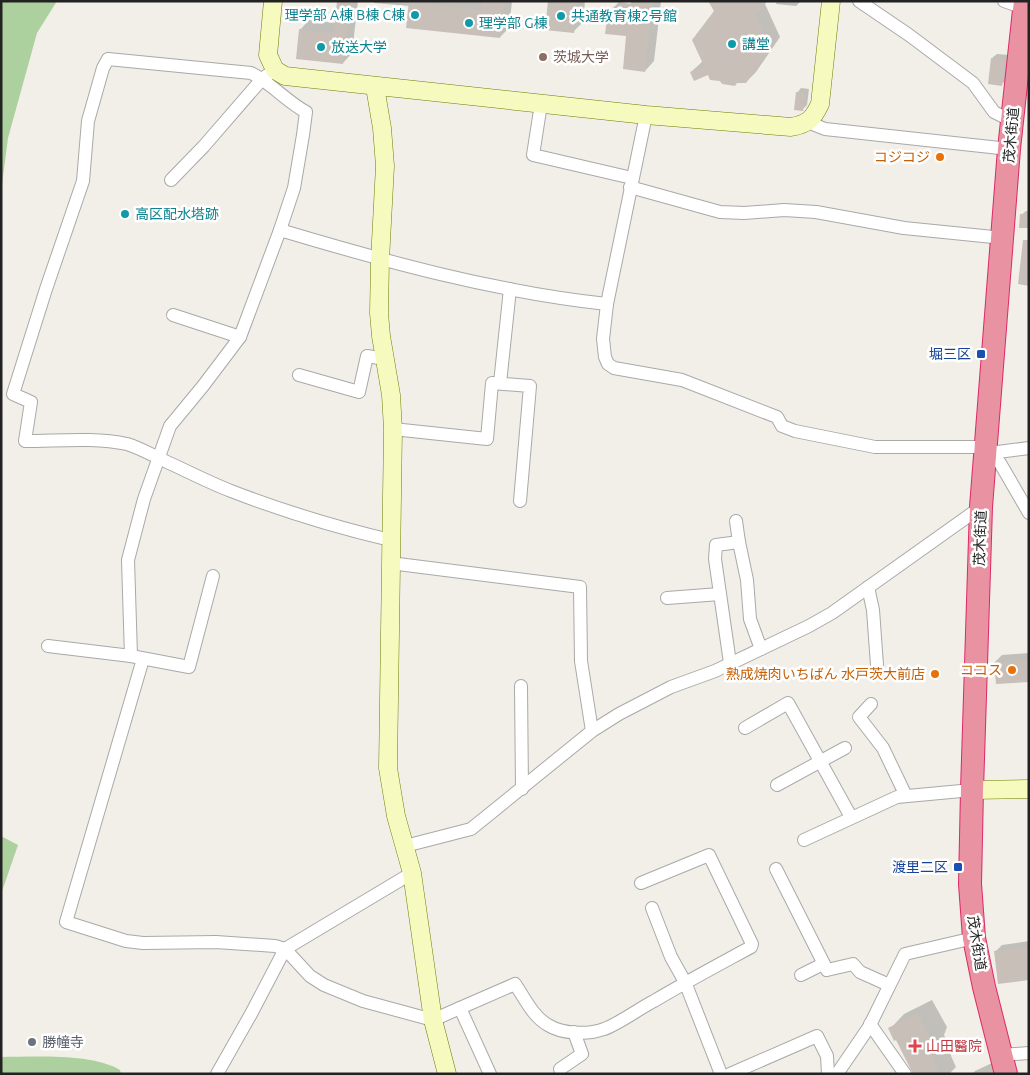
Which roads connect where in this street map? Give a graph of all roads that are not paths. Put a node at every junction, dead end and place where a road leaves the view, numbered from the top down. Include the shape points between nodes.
1 (273, 1) edge
2 (831, 1) edge
3 (859, 1) edge
4 (1018, 4) edge
5 (269, 75) junction
6 (375, 87) junction
7 (541, 104) junction
8 (646, 114) junction
9 (810, 120) junction
10 (1012, 120) junction
11 (1009, 150) junction
12 (171, 180) dead end
13 (631, 183) junction
14 (280, 230) junction
15 (1003, 238) junction
16 (380, 260) junction
17 (510, 289) junction
18 (606, 304) junction
19 (173, 315) dead end
20 (240, 337) junction
21 (384, 359) junction
22 (299, 375) dead end
23 (500, 383) junction
24 (393, 429) junction
25 (1029, 448) edge
26 (985, 449) junction
27 (158, 457) junction
28 (520, 501) dead end
29 (981, 507) junction
30 (1029, 513) edge
31 (736, 521) dead end
32 (390, 540) junction
33 (739, 542) junction
34 (390, 563) junction
35 (213, 576) dead end
36 (868, 587) junction
37 (720, 594) junction
38 (667, 598) dead end
39 (48, 646) dead end
40 (761, 649) junction
41 (137, 658) junction
42 (730, 663) junction
43 (877, 665) dead end
44 (521, 686) dead end
45 (871, 704) dead end
46 (745, 728) dead end
47 (592, 731) junction
48 (845, 748) dead end
49 (820, 761) junction
50 (777, 785) dead end
51 (522, 789) junction
52 (972, 790) junction
53 (1029, 790) edge
54 (906, 796) junction
55 (851, 817) junction
56 (804, 840) dead end
57 (405, 846) junction
58 (776, 869) dead end
59 (412, 873) junction
60 (641, 883) dead end
61 (652, 908) dead end
62 (974, 938) junction
63 (286, 949) junction
64 (823, 964) junction
65 (801, 975) dead end
66 (685, 982) junction
67 (889, 985) junction
68 (460, 1008) junction
69 (433, 1020) junction
70 (870, 1024) junction
71 (574, 1032) junction
72 (1029, 1053) edge
73 (1003, 1064) edge
74 (560, 1069) dead end
75 (837, 1073) edge
76 (217, 1074) edge
77 (447, 1074) edge
78 (490, 1074) edge
79 (721, 1074) edge
80 (730, 1074) edge
81 (905, 1074) edge

1 - 5 street
2 - 9 street via 820,104
3 - 10 street via 973,83 994,112
4 - 10 highway, 茂木街道
5 - 6 street
5 - 12 street
5 - 14 street via 278,94 306,112 294,188
5 - 27 street via 108,59 103,68 88,121 82,181 13,394 30,402 24,441 93,440 125,444
6 - 7 street
6 - 16 street via 386,166
7 - 8 street
7 - 13 street via 534,155
8 - 9 street via 791,127
8 - 13 street
9 - 11 street via 825,129
10 - 11 highway, 茂木街道
11 - 15 highway, 茂木街道
13 - 15 street via 720,212 816,212 904,228
13 - 18 street
14 - 16 street
14 - 20 street
15 - 26 highway, 茂木街道
16 - 17 street
16 - 21 street via 379,312
17 - 18 street
17 - 23 street
18 - 26 street via 604,357 614,368 682,380 778,416 782,426 795,431 876,447
19 - 20 street
20 - 27 street via 170,426
21 - 22 street via 367,356 359,392
21 - 24 street
23 - 24 street via 492,383 486,439
23 - 28 street via 530,386
24 - 32 street
25 - 26 street via 1004,452
26 - 29 highway, 茂木街道
26 - 30 street via 1000,463
27 - 32 street via 281,509
27 - 41 street via 128,560
29 - 36 street
29 - 52 highway, 茂木街道
31 - 33 street
32 - 34 street
33 - 37 street via 716,545
33 - 40 street via 747,580 750,619
34 - 47 street via 580,588 581,661
34 - 57 street via 388,768 394,808
35 - 41 street via 189,667
36 - 40 street via 825,617
36 - 43 street
37 - 38 street
37 - 42 street
39 - 41 street
40 - 42 street
41 - 63 street via 66,922 135,942 216,942
42 - 47 street via 671,687
44 - 51 street
45 - 54 street via 859,717 883,748
46 - 49 street via 788,703
47 - 51 street
48 - 49 street
49 - 50 street
49 - 55 street
51 - 57 street via 471,829
52 - 53 street
52 - 54 street
52 - 62 highway, 茂木街道 via 970,884
54 - 55 street
55 - 56 street
57 - 59 street
58 - 64 street
59 - 63 street
59 - 69 street
60 - 66 street via 709,855 752,944
61 - 66 street via 671,957
62 - 67 street via 905,954
62 - 73 highway, 茂木街道
63 - 69 street via 310,976 324,985 363,1001
63 - 76 street
64 - 65 street
64 - 67 street via 826,970 853,964 860,972
66 - 71 street via 604,1029
66 - 79 street
67 - 70 street
68 - 69 street
68 - 71 street via 515,984 537,1016 548,1025
68 - 78 street
69 - 77 street
70 - 75 street
70 - 81 street
71 - 74 street via 582,1054
72 - 73 street
75 - 80 street via 817,1036

